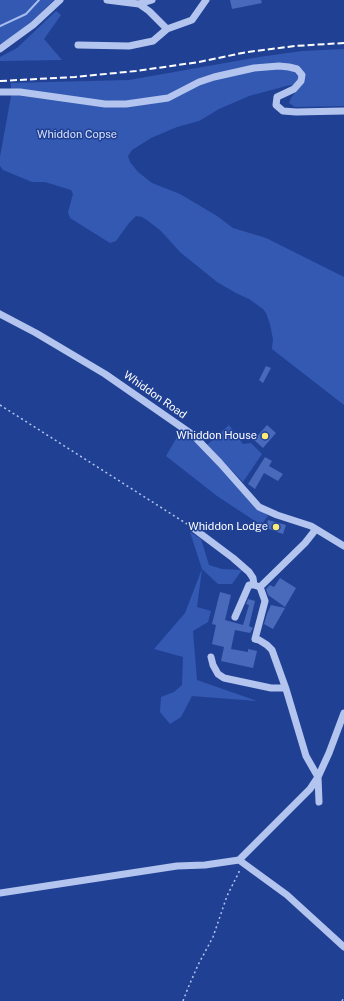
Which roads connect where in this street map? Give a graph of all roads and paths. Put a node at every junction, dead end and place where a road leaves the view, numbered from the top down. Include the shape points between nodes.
1 (60, 0) edge
2 (107, 0) edge
3 (152, 0) edge
4 (206, 0) edge
5 (139, 4) junction
6 (167, 29) junction
7 (78, 45) dead end
8 (0, 49) edge
9 (0, 92) edge
10 (344, 111) edge
11 (0, 314) edge
12 (0, 406) edge
13 (193, 528) joint
14 (316, 529) junction
15 (344, 546) edge
16 (257, 586) junction
17 (235, 617) dead end
18 (211, 657) dead end
19 (285, 688) junction
20 (344, 713) edge
21 (318, 777) junction
22 (319, 802) dead end
23 (239, 860) junction
24 (0, 893) edge
25 (344, 947) edge
26 (344, 997) edge
27 (183, 1001) edge
28 (342, 1001) edge

1 - 8 street via 34,25
2 - 5 street
3 - 5 street
4 - 6 street via 192,20
5 - 6 street
6 - 7 street via 153,41 129,46
9 - 10 street via 126,104 168,98 214,77 254,68 279,66 297,69 302,75 301,81 294,89 277,97 276,105 283,111
11 - 14 street, Whiddon Road via 106,374 193,435 259,507
12 - 13 path
13 - 16 street via 249,572
14 - 15 street, Whiddon Road
14 - 16 street via 306,543
16 - 17 street via 249,585
16 - 19 street via 265,601 254,639 267,644 272,650
18 - 19 street via 218,674 224,678 271,688
19 - 21 street via 306,756
20 - 21 street
21 - 22 street
21 - 23 street via 310,789
23 - 24 street via 177,866
23 - 25 street via 287,895
23 - 27 path via 239,872 227,896 213,937
26 - 28 path

